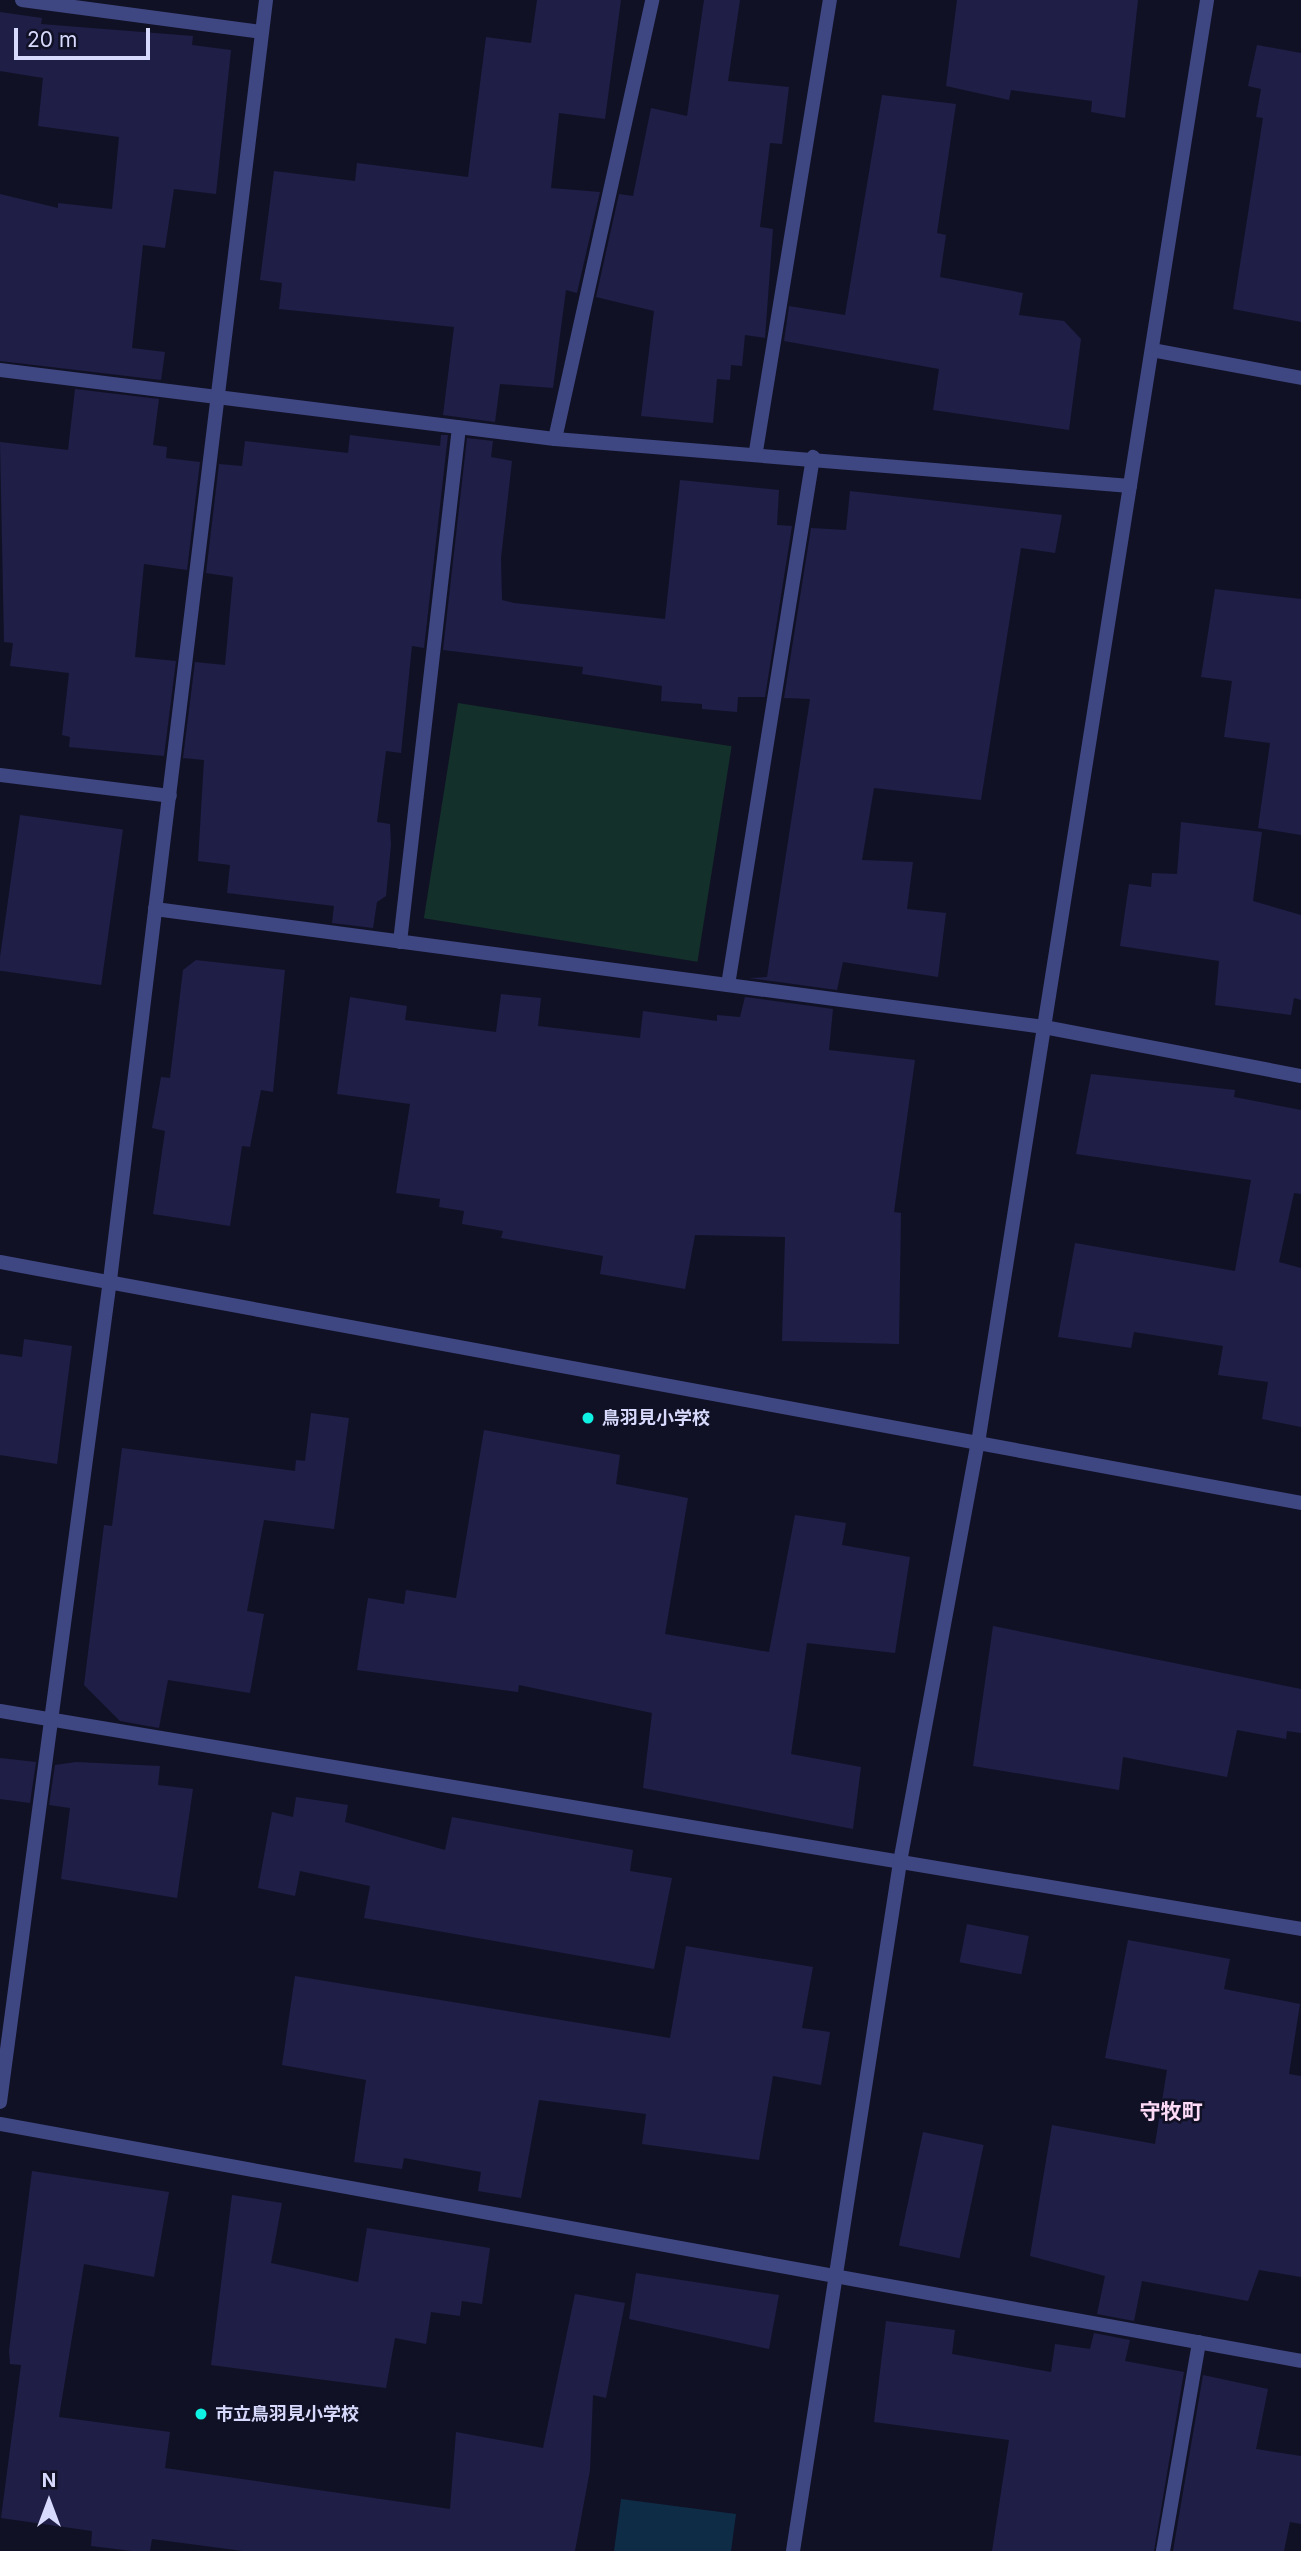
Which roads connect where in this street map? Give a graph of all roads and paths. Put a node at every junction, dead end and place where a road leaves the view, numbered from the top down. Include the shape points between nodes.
1 (22, 0) edge
2 (266, 0) edge
3 (652, 0) edge
4 (830, 0) edge
5 (1207, 0) edge
6 (262, 32) junction
7 (1152, 350) junction
8 (0, 370) edge
9 (1301, 378) edge
10 (218, 397) junction
11 (458, 427) junction
12 (555, 439) junction
13 (756, 451) junction
14 (813, 457) junction
15 (1130, 486) junction
16 (0, 775) edge
17 (170, 796) junction
18 (155, 909) junction
19 (400, 942) junction
20 (728, 985) junction
21 (1044, 1027) junction
22 (1301, 1076) edge
23 (0, 1262) edge
24 (110, 1280) junction
25 (978, 1443) junction
26 (1301, 1503) edge
27 (0, 1711) edge
28 (48, 1717) junction
29 (900, 1862) junction
30 (1301, 1929) edge
31 (0, 2102) edge
32 (0, 2124) edge
33 (835, 2276) junction
34 (1199, 2342) junction
35 (1301, 2361) edge
36 (793, 2551) edge
37 (1163, 2551) edge

1 - 6 street
2 - 6 street
3 - 12 street
4 - 13 street
5 - 7 street
6 - 10 street
7 - 9 street
7 - 15 street
8 - 10 street
10 - 11 street
10 - 17 street
11 - 12 street
11 - 19 street
12 - 13 street
13 - 14 street
14 - 15 street
14 - 20 street
15 - 21 street
16 - 17 street
17 - 18 street
18 - 19 street
18 - 24 street
19 - 20 street
20 - 21 street
21 - 22 street
21 - 25 street
23 - 24 street
24 - 25 street
24 - 28 street
25 - 26 street
25 - 29 street
27 - 28 street
28 - 29 street
28 - 31 street
29 - 30 street
29 - 33 street
32 - 33 street
33 - 34 street
33 - 36 street
34 - 35 street
34 - 37 street

